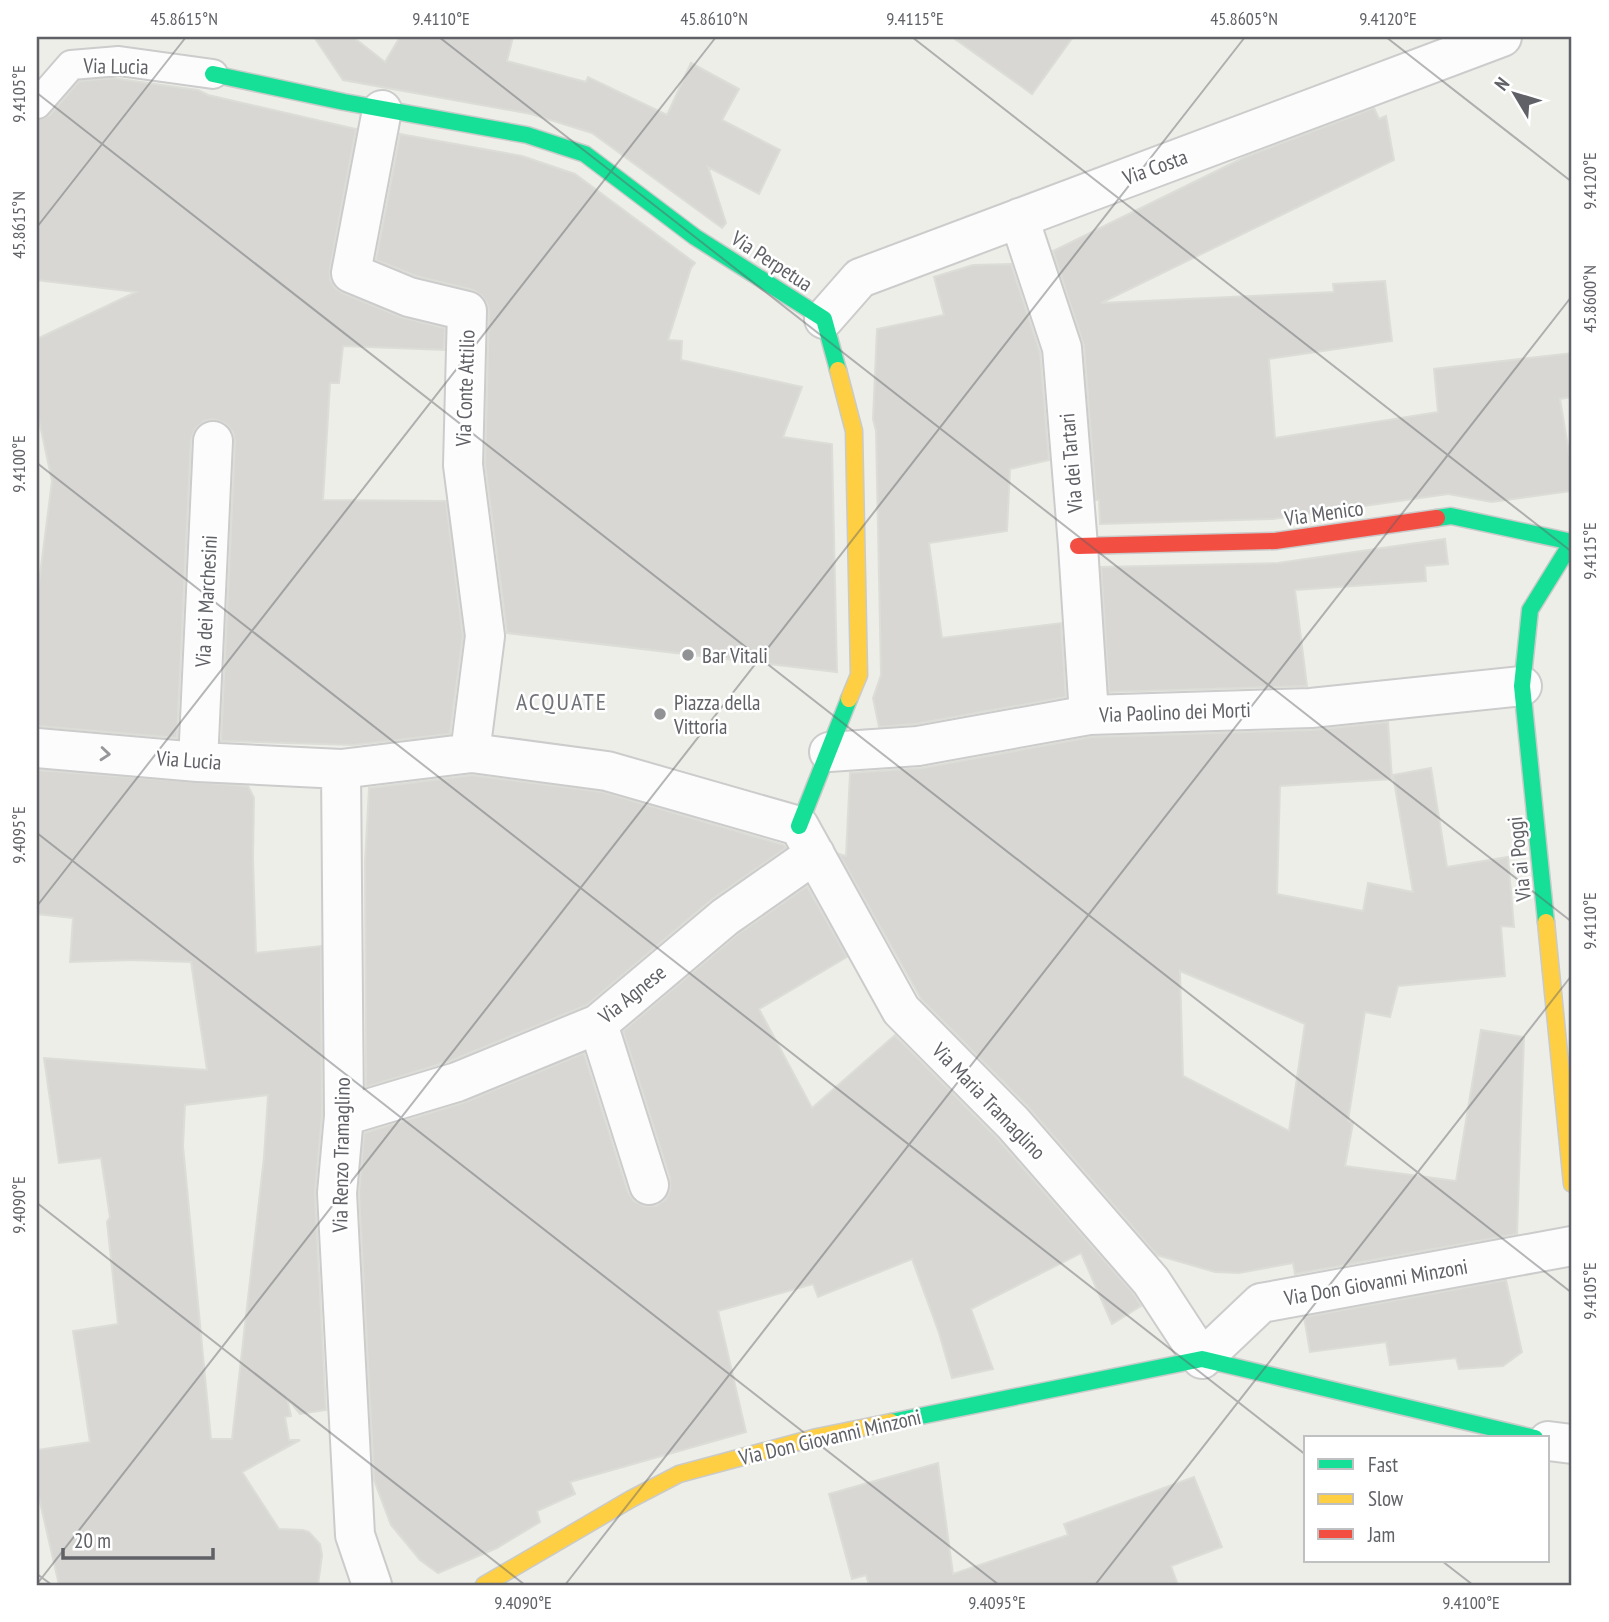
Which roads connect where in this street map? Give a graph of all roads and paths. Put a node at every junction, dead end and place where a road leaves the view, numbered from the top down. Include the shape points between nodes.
1 (1502, 37) edge
2 (213, 74) joint
3 (37, 104) edge
4 (382, 110) junction
5 (1019, 218) junction
6 (824, 319) junction
7 (213, 441) dead end
8 (1572, 542) edge
9 (1078, 546) junction
10 (1522, 686) junction
11 (1088, 715) junction
12 (37, 748) edge
13 (830, 752) junction
14 (470, 753) junction
15 (198, 762) junction
16 (341, 769) junction
17 (807, 840) junction
18 (598, 1024) junction
19 (344, 1116) junction
20 (1572, 1184) edge
21 (649, 1185) dead end
22 (1572, 1246) edge
23 (1202, 1359) junction
24 (1527, 1436) edge
25 (1550, 1441) edge
26 (1572, 1444) edge
27 (372, 1583) edge
28 (484, 1585) edge

1 - 5 street, Via Costa
2 - 3 lane, Via Lucia via 119,61 71,65
2 - 4 street, Via Perpetua
4 - 6 street, Via Perpetua via 527,135 585,154 695,237
4 - 14 street, Via Conte Attilio via 351,273 409,297 467,311 463,466 485,636
5 - 6 street, Via Costa via 860,278
5 - 9 street, Via dei Tartari via 1062,348
6 - 13 street, Via Perpetua via 854,431 859,675
7 - 15 street, Via dei Marchesini
8 - 9 street, Via Menico via 1451,516 1275,541
8 - 10 street, Via ai Poggi via 1530,610
9 - 11 street, Via dei Tartari
10 - 11 street, Via Paolino dei Morti via 1311,709
10 - 20 street, Via ai Poggi
11 - 13 street, Via Paolino dei Morti via 918,746
12 -> 15 street, Via Lucia
13 - 17 street, Via Perpetua
14 - 16 street
14 - 17 street via 607,771
15 - 16 street, Via Lucia
16 - 19 street, Via Renzo Tramaglino
17 - 18 street, Via Agnese via 725,917
17 - 23 street, Via Maria Tramaglino via 901,1010 1013,1123 1151,1281
18 - 19 street, Via Agnese via 457,1082
18 - 21 street
19 - 27 street, Via Renzo Tramaglino via 337,1193 355,1535
22 - 23 street, Via Don Giovanni Minzoni via 1261,1303
23 - 24 street, Via Don Giovanni Minzoni
23 - 28 street, Via Don Giovanni Minzoni via 817,1437 679,1474
25 - 26 street

